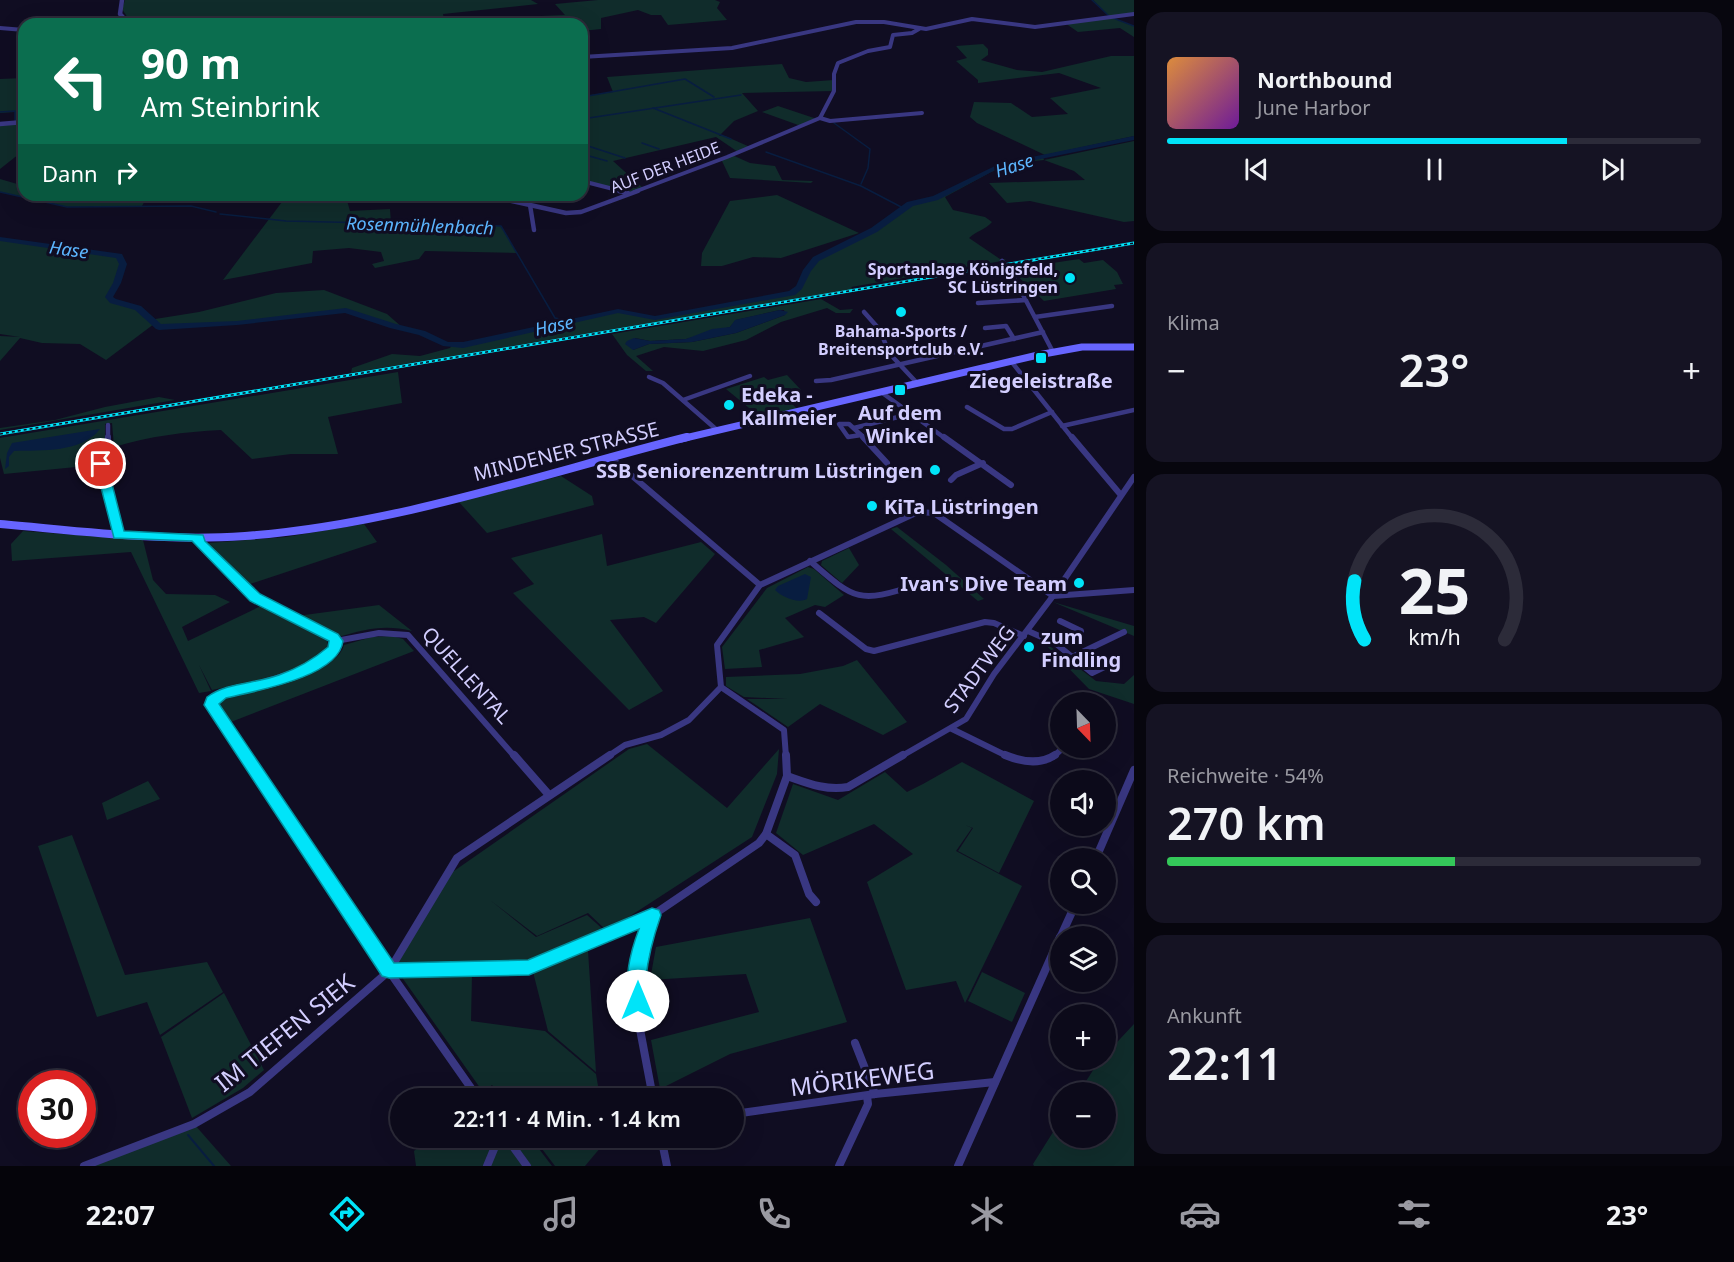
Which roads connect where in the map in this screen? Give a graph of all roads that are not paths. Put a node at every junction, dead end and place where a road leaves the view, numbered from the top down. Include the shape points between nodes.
1 (122, 0) edge
2 (1134, 14) edge
3 (124, 18) edge
4 (0, 28) edge
5 (920, 29) junction
6 (18, 30) edge
7 (588, 57) edge
8 (922, 113) dead end
9 (820, 118) junction
10 (18, 122) edge
11 (0, 123) edge
12 (588, 183) edge
13 (628, 193) junction
14 (512, 201) edge
15 (530, 205) junction
16 (534, 230) dead end
17 (1002, 261) dead end
18 (1026, 300) junction
19 (978, 303) dead end
20 (1113, 306) dead end
21 (864, 312) dead end
22 (1035, 316) junction
23 (985, 328) dead end
24 (1043, 332) junction
25 (1014, 339) junction
26 (1134, 347) edge
27 (1053, 352) junction
28 (1011, 361) junction
29 (899, 364) junction
30 (750, 376) dead end
31 (649, 377) dead end
32 (816, 381) dead end
33 (917, 383) junction
34 (881, 392) junction
35 (683, 400) junction
36 (967, 407) dead end
37 (1134, 411) edge
38 (1052, 412) junction
39 (910, 414) junction
40 (108, 425) dead end
41 (1062, 426) junction
42 (854, 428) junction
43 (717, 430) junction
44 (861, 435) junction
45 (610, 457) junction
46 (887, 463) dead end
47 (982, 463) junction
48 (1134, 477) edge
49 (951, 480) dead end
50 (1011, 485) dead end
51 (1120, 494) junction
52 (0, 524) edge
53 (119, 535) junction
54 (199, 537) junction
55 (810, 561) junction
56 (760, 585) junction
57 (916, 585) dead end
58 (1134, 590) edge
59 (1053, 596) junction
60 (819, 613) dead end
61 (1060, 621) dead end
62 (1124, 632) dead end
63 (1026, 634) junction
64 (336, 641) junction
65 (1055, 643) junction
66 (1072, 657) junction
67 (1119, 660) dead end
68 (721, 687) junction
69 (952, 729) junction
70 (1053, 758) edge
71 (1134, 770) edge
72 (787, 776) junction
73 (549, 795) junction
74 (766, 834) junction
75 (1100, 848) edge
76 (816, 902) dead end
77 (652, 915) junction
78 (1050, 961) edge
79 (389, 971) junction
80 (855, 1043) dead end
81 (995, 1082) junction
82 (471, 1088) edge
83 (651, 1088) edge
84 (871, 1095) junction
85 (744, 1113) edge
86 (494, 1148) edge
87 (514, 1148) edge
88 (663, 1148) edge
89 (84, 1166) edge
90 (487, 1166) edge
91 (527, 1166) edge
92 (667, 1166) edge
93 (838, 1166) edge
94 (958, 1166) edge

1 - 3 street via 120,14
2 - 5 street via 1035,27 966,19
4 - 6 street
5 - 7 street via 862,21 732,48
5 - 9 street via 893,35 890,47 838,63 834,91
8 - 9 street via 830,121
9 - 13 street, AUF DER HEIDE
10 - 11 street
12 - 13 street
13 - 15 street, AUF DER HEIDE via 573,214
14 - 15 street, AUF DER HEIDE
15 - 16 street
17 - 18 street
18 - 19 street
18 - 22 street
20 - 22 street
21 - 29 street
22 - 24 street
23 - 25 street via 1006,326
24 - 25 street
24 - 27 street
25 - 29 street
26 - 27 main road, MINDENER STRASSE via 1082,347
27 - 28 main road, MINDENER STRASSE
28 - 33 main road, MINDENER STRASSE
28 - 38 street
29 - 32 street
29 - 33 street
30 - 35 street
31 - 35 street
33 - 34 main road, MINDENER STRASSE
34 - 39 street
34 - 43 main road, MINDENER STRASSE
35 - 43 street
36 - 38 street via 1004,429
37 - 41 street
38 - 41 street
39 - 42 street
39 - 47 street
40 - 53 street via 108,448 101,470
41 - 51 street
42 - 44 street
42 - 44 street via 844,423 839,427 848,436
43 - 45 main road, MINDENER STRASSE
44 - 46 street
45 - 54 main road, MINDENER STRASSE via 347,522 274,533
45 - 56 street
47 - 49 street
47 - 50 street
48 - 51 street, STADTWEG
51 - 59 street, STADTWEG
52 - 53 main road, MINDENER STRASSE
53 - 54 main road, MINDENER STRASSE
54 - 64 street via 199,542 255,597
55 - 56 street
55 - 57 street via 849,595 862,599
55 - 59 street via 926,511
56 - 68 street via 717,645
58 - 59 street
59 - 63 street, STADTWEG
60 - 63 street via 874,651 985,622
61 - 65 street via 1081,631
62 - 66 street
63 - 65 street
63 - 69 street, STADTWEG via 993,674 966,719
64 - 73 street, QUELLENTAL via 370,632 408,635
64 - 79 street via 335,649 322,661 282,680 221,694 212,700 212,705
65 - 66 street
66 - 67 street via 1092,673
68 - 72 street via 783,729
68 - 73 street, IM TIEFEN SIEK via 689,720 661,735 625,745
69 - 70 street via 1020,760 1037,763
69 - 72 street, STADTWEG via 848,787 822,788
71 - 75 street
72 - 74 street
73 - 79 street, IM TIEFEN SIEK via 457,858
74 - 76 street via 795,855 809,894
74 - 77 street via 759,843
77 - 79 street via 529,968
77 - 83 street via 637,979 639,1024
78 - 81 street
79 - 82 street
79 - 89 street, IM TIEFEN SIEK via 249,1092 194,1124
80 - 84 street
81 - 84 street, MÖRIKEWEG
81 - 94 street
84 - 85 street, MÖRIKEWEG
84 - 93 street
86 - 90 street
87 - 91 street
88 - 92 street

